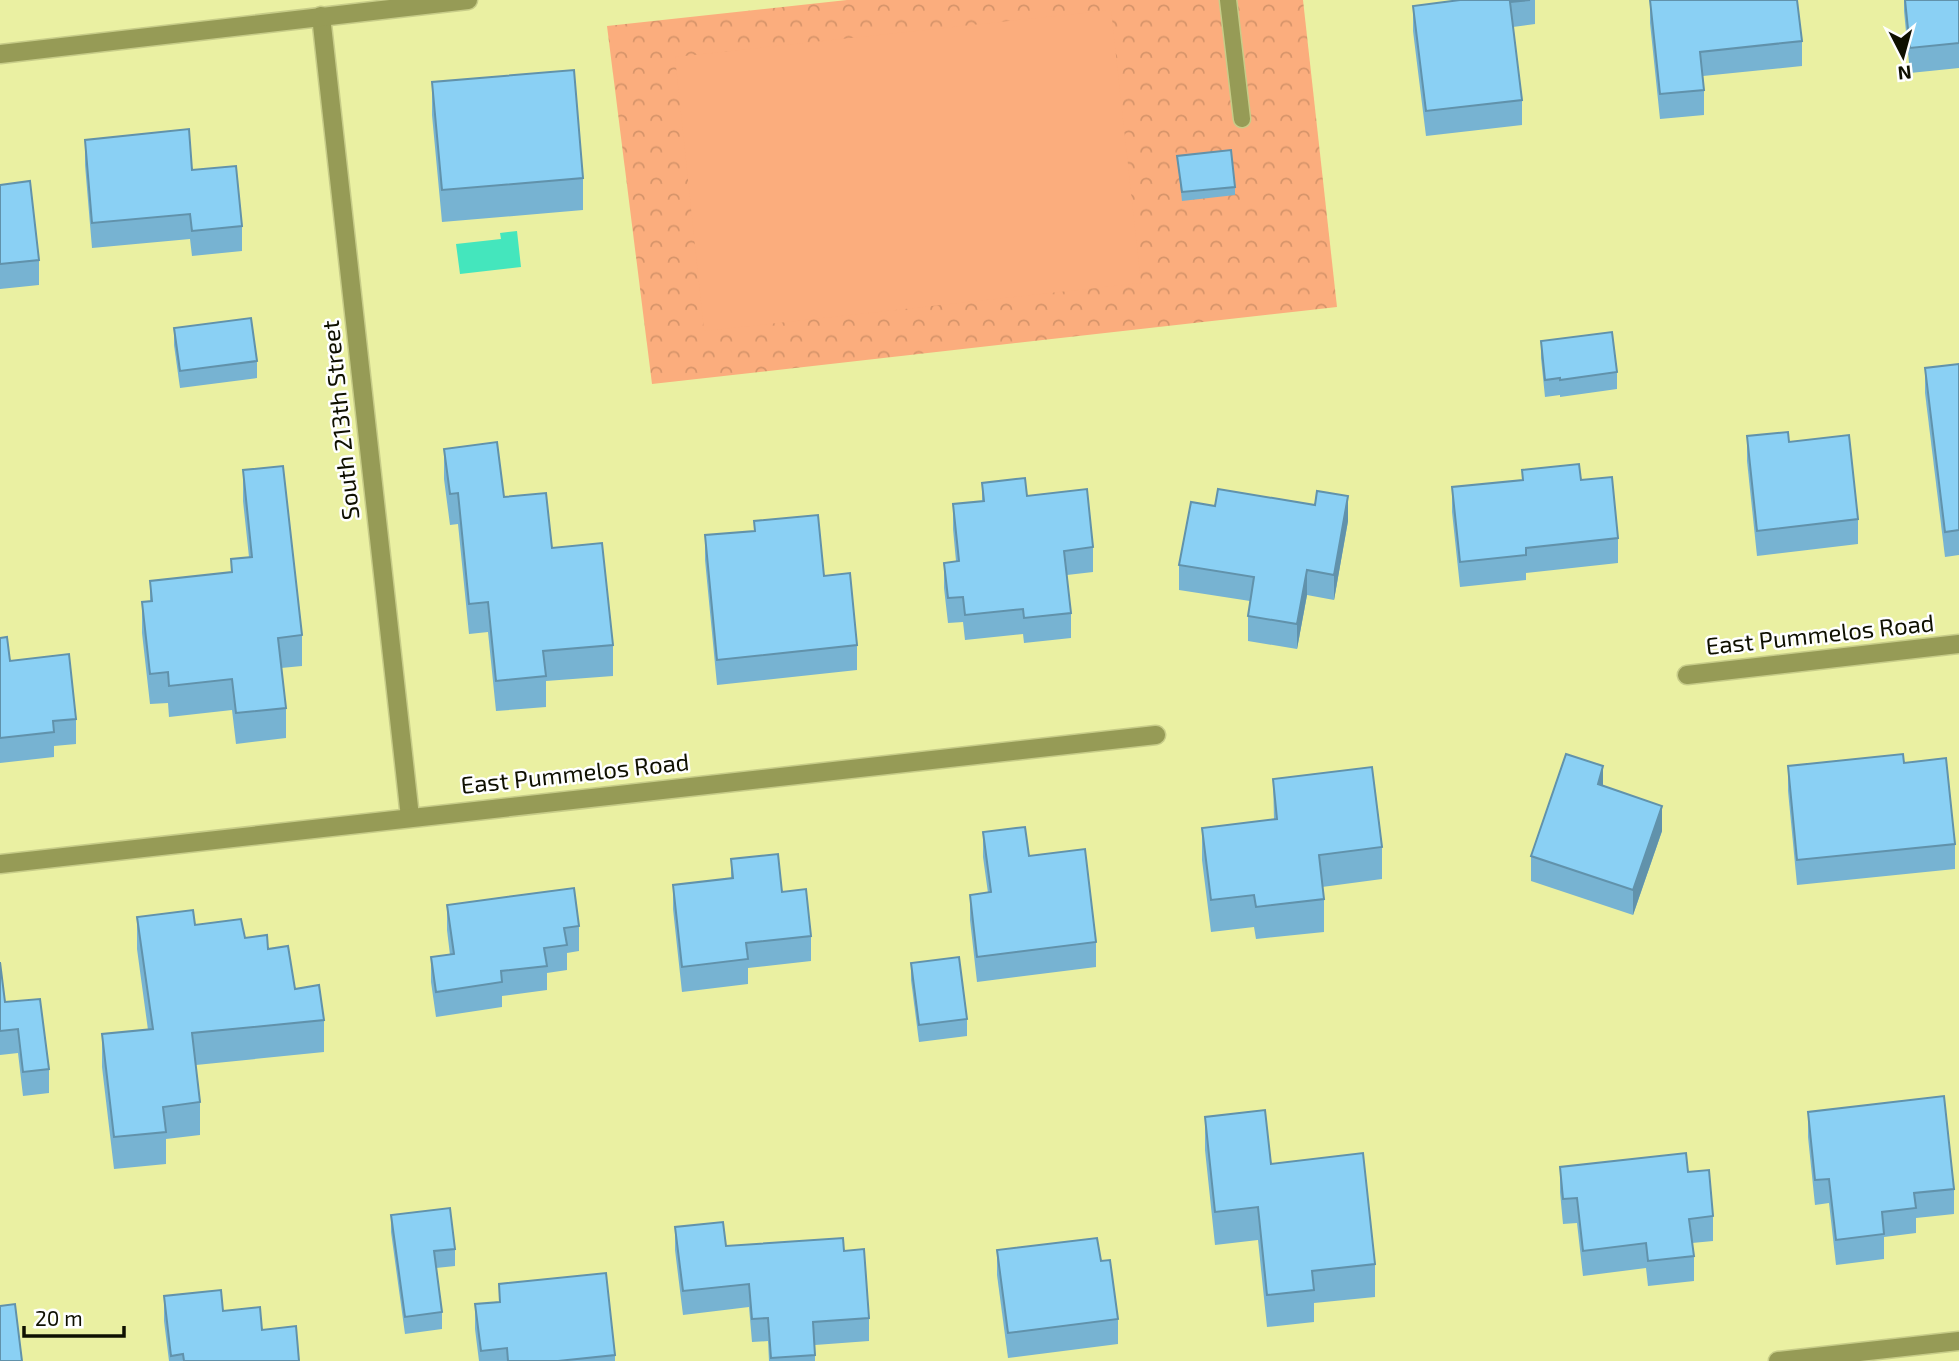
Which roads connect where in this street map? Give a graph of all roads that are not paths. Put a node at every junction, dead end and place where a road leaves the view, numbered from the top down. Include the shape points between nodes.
1 (468, 0) edge
2 (1228, 0) edge
3 (321, 16) junction
4 (0, 54) edge
5 (1242, 119) dead end
6 (1959, 644) edge
7 (1687, 675) dead end
8 (1156, 735) dead end
9 (410, 817) junction
10 (0, 864) edge
11 (1959, 1341) edge
12 (1779, 1361) edge

1 - 3 street
2 - 5 lane
3 - 4 street
3 - 9 street, South 213th Street
6 - 7 street, East Pummelos Road
8 - 9 street, East Pummelos Road
9 - 10 street, East Pummelos Road
11 - 12 street

